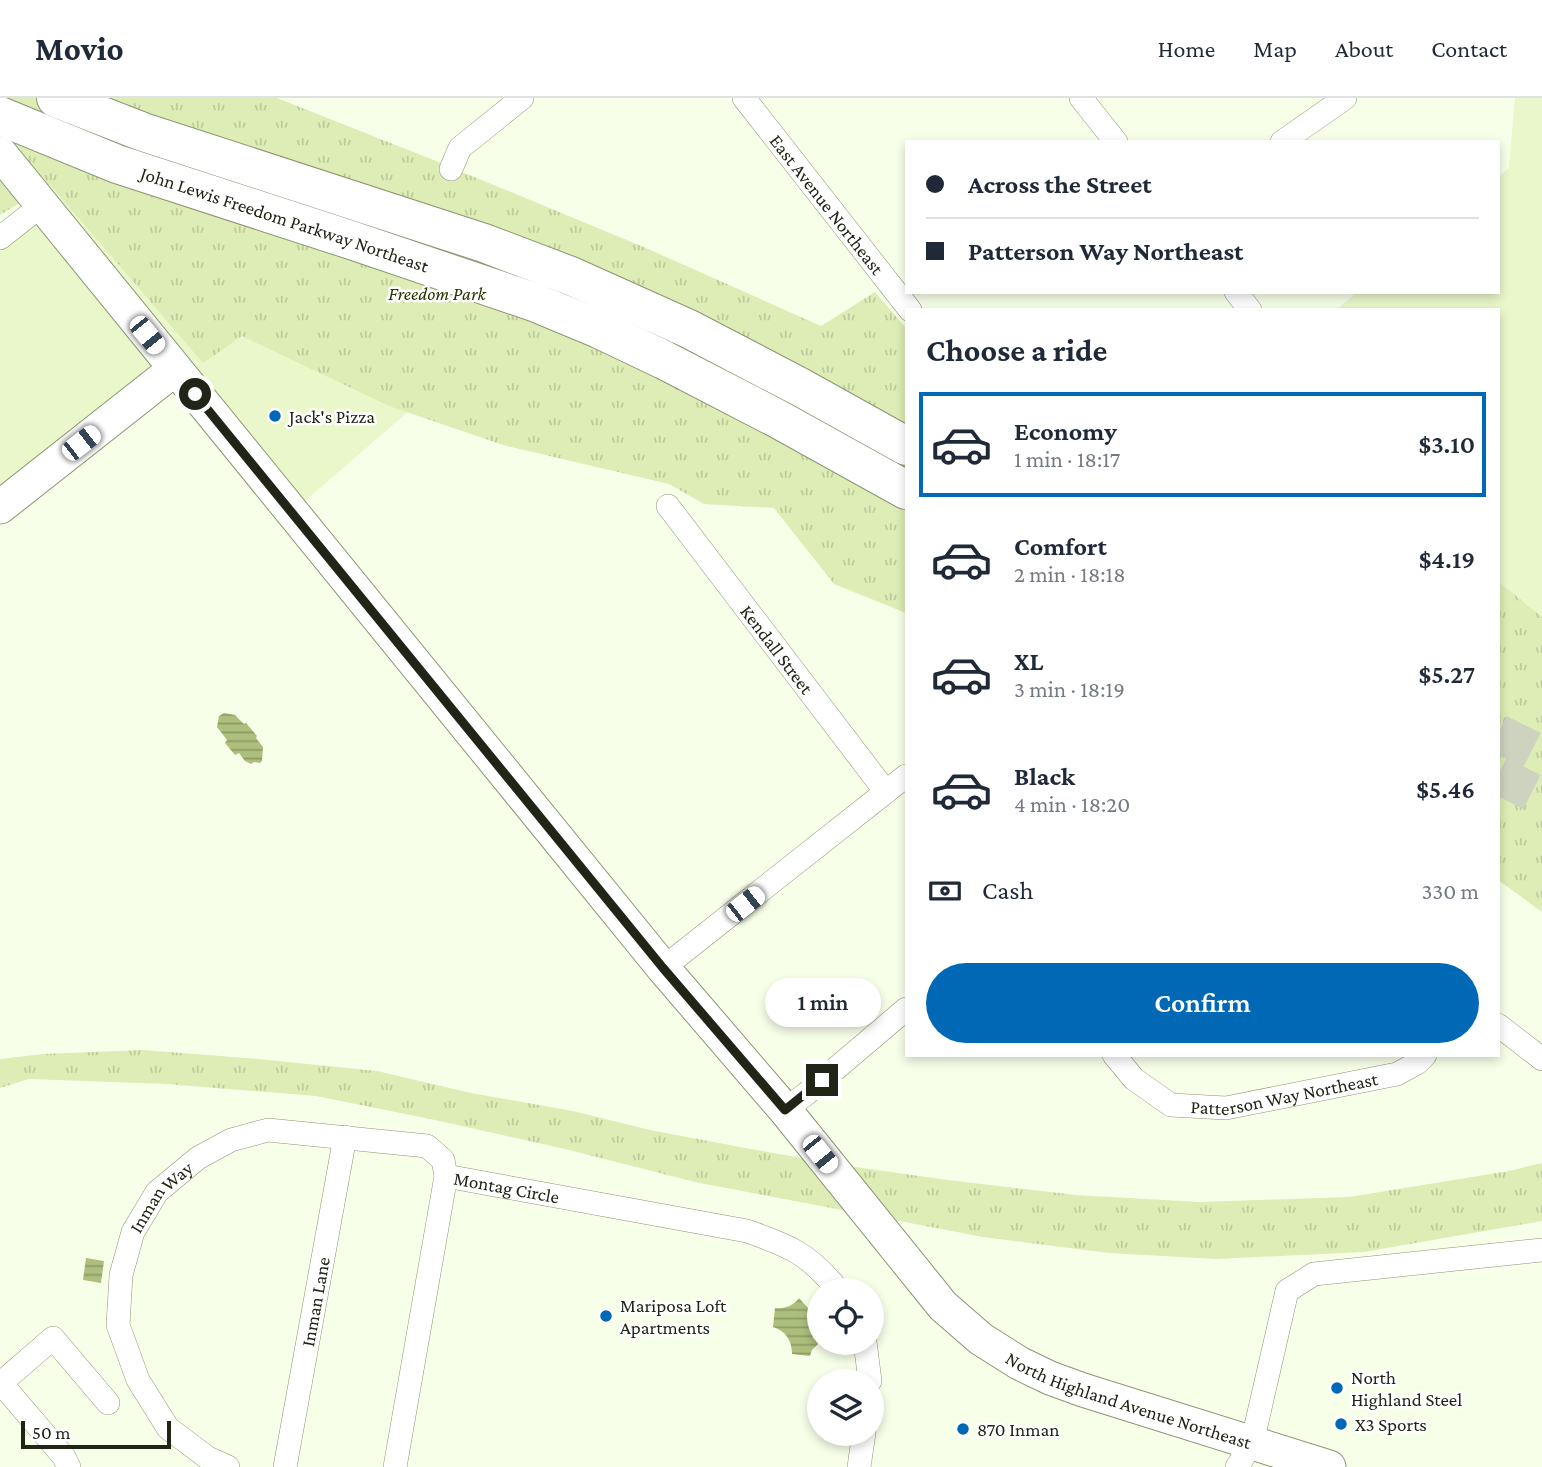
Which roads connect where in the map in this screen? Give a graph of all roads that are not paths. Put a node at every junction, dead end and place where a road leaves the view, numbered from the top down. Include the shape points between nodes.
1 (56, 98) edge
2 (522, 98) edge
3 (744, 98) edge
4 (1081, 98) edge
5 (1345, 98) edge
6 (0, 116) edge
7 (1114, 140) edge
8 (1285, 140) edge
9 (0, 153) edge
10 (451, 169) dead end
11 (40, 202) junction
12 (0, 238) edge
13 (1238, 294) edge
14 (908, 308) edge
15 (1248, 308) edge
16 (175, 369) junction
17 (905, 445) edge
18 (905, 489) edge
19 (668, 506) dead end
20 (0, 507) edge
21 (905, 777) edge
22 (886, 792) junction
23 (663, 968) junction
24 (905, 1010) edge
25 (1500, 1027) edge
26 (1116, 1057) edge
27 (1423, 1057) edge
28 (1542, 1059) edge
29 (785, 1110) junction
30 (345, 1138) junction
31 (446, 1176) junction
32 (1542, 1250) edge
33 (828, 1278) edge
34 (0, 1383) edge
35 (108, 1403) dead end
36 (862, 1446) edge
37 (1245, 1455) edge
38 (69, 1467) edge
39 (228, 1467) edge
40 (285, 1467) edge
41 (395, 1467) edge
42 (859, 1467) edge
43 (1329, 1467) edge

1 - 17 highway, John Lewis Freedom Parkway Northeast via 143,132 484,243 571,276 689,328
2 - 10 street via 460,148
3 - 14 street, East Avenue Northeast
4 - 7 street
5 - 8 street
6 - 18 highway, John Lewis Freedom Parkway Northeast via 117,164 556,311 664,360
9 - 11 main road, North Highland Avenue Northeast
11 - 12 street
11 - 16 main road, North Highland Avenue Northeast
13 - 15 street
16 - 20 main road
16 - 23 main road, North Highland Avenue Northeast
19 - 22 street, Kendall Street
21 - 22 street
22 - 23 street
23 - 29 main road, North Highland Avenue Northeast
24 - 29 street
25 - 28 street
26 - 27 street, Patterson Way Northeast via 1134,1079 1171,1105 1226,1108 1397,1074
29 - 37 main road, North Highland Avenue Northeast via 943,1306 981,1339 1050,1378
30 - 31 street, Inman Way via 427,1146 443,1160
30 - 39 street, Inman Way via 268,1130 231,1140 198,1158 157,1192 133,1232 121,1275 118,1325 138,1380 168,1428
30 - 40 street, Inman Lane
31 - 33 street, Montag Circle via 747,1231 804,1256
31 - 41 street, Montag Circle
32 - 37 street via 1314,1274 1287,1291
34 - 35 street via 53,1338
34 - 38 street
36 - 42 street
37 - 43 main road, North Highland Avenue Northeast

